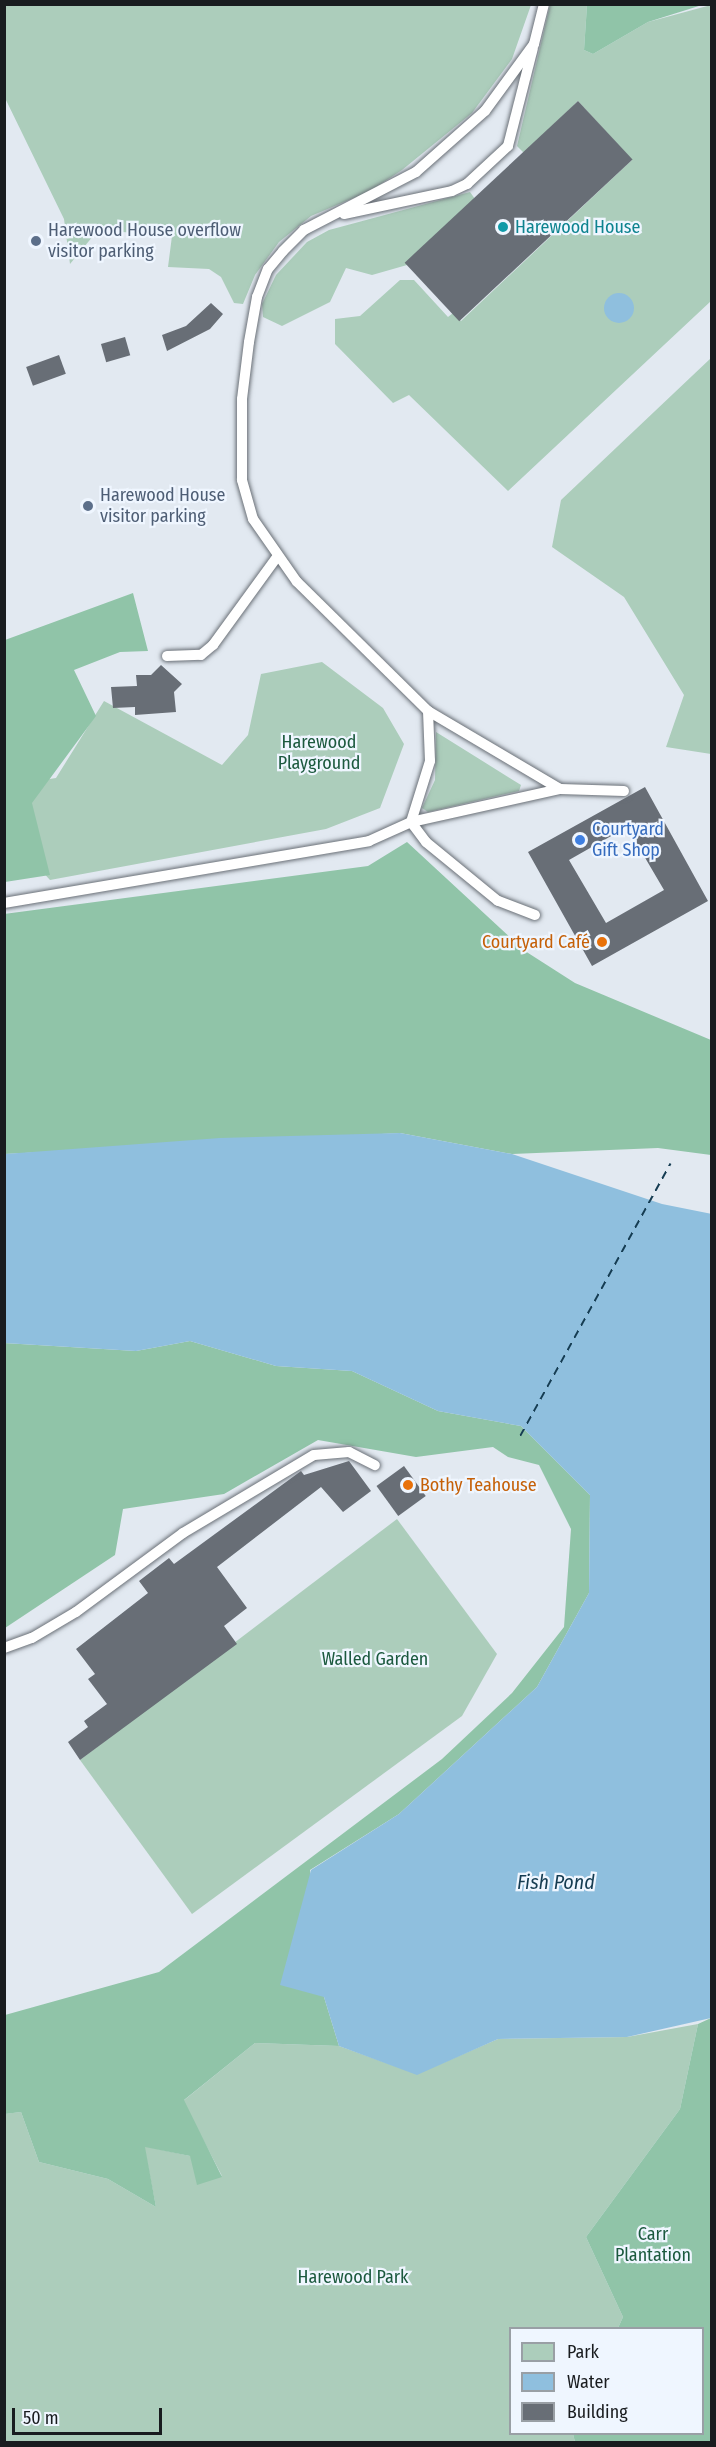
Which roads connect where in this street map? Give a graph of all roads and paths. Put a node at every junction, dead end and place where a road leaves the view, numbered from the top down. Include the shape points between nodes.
1 (544, 4) edge
2 (534, 44) junction
3 (329, 217) junction
4 (277, 557) junction
5 (167, 656) dead end
6 (428, 711) junction
7 (560, 789) junction
8 (624, 791) dead end
9 (411, 822) junction
10 (4, 903) edge
11 (535, 915) dead end
12 (375, 1465) dead end
13 (4, 1648) edge

1 - 2 lane
2 - 3 lane via 485,111 416,172
2 - 3 lane via 514,134 508,146 467,184 452,191
3 - 4 lane via 304,230 268,270 257,297 249,342 242,399 242,480 253,519
4 - 5 lane via 213,645 201,655
4 - 6 lane
6 - 7 lane
6 - 9 lane via 430,761
7 - 8 lane
7 - 9 lane
9 - 10 lane via 369,841
9 - 11 lane via 426,842 498,901
12 - 13 lane via 349,1452 314,1455 183,1533 76,1612 32,1638

